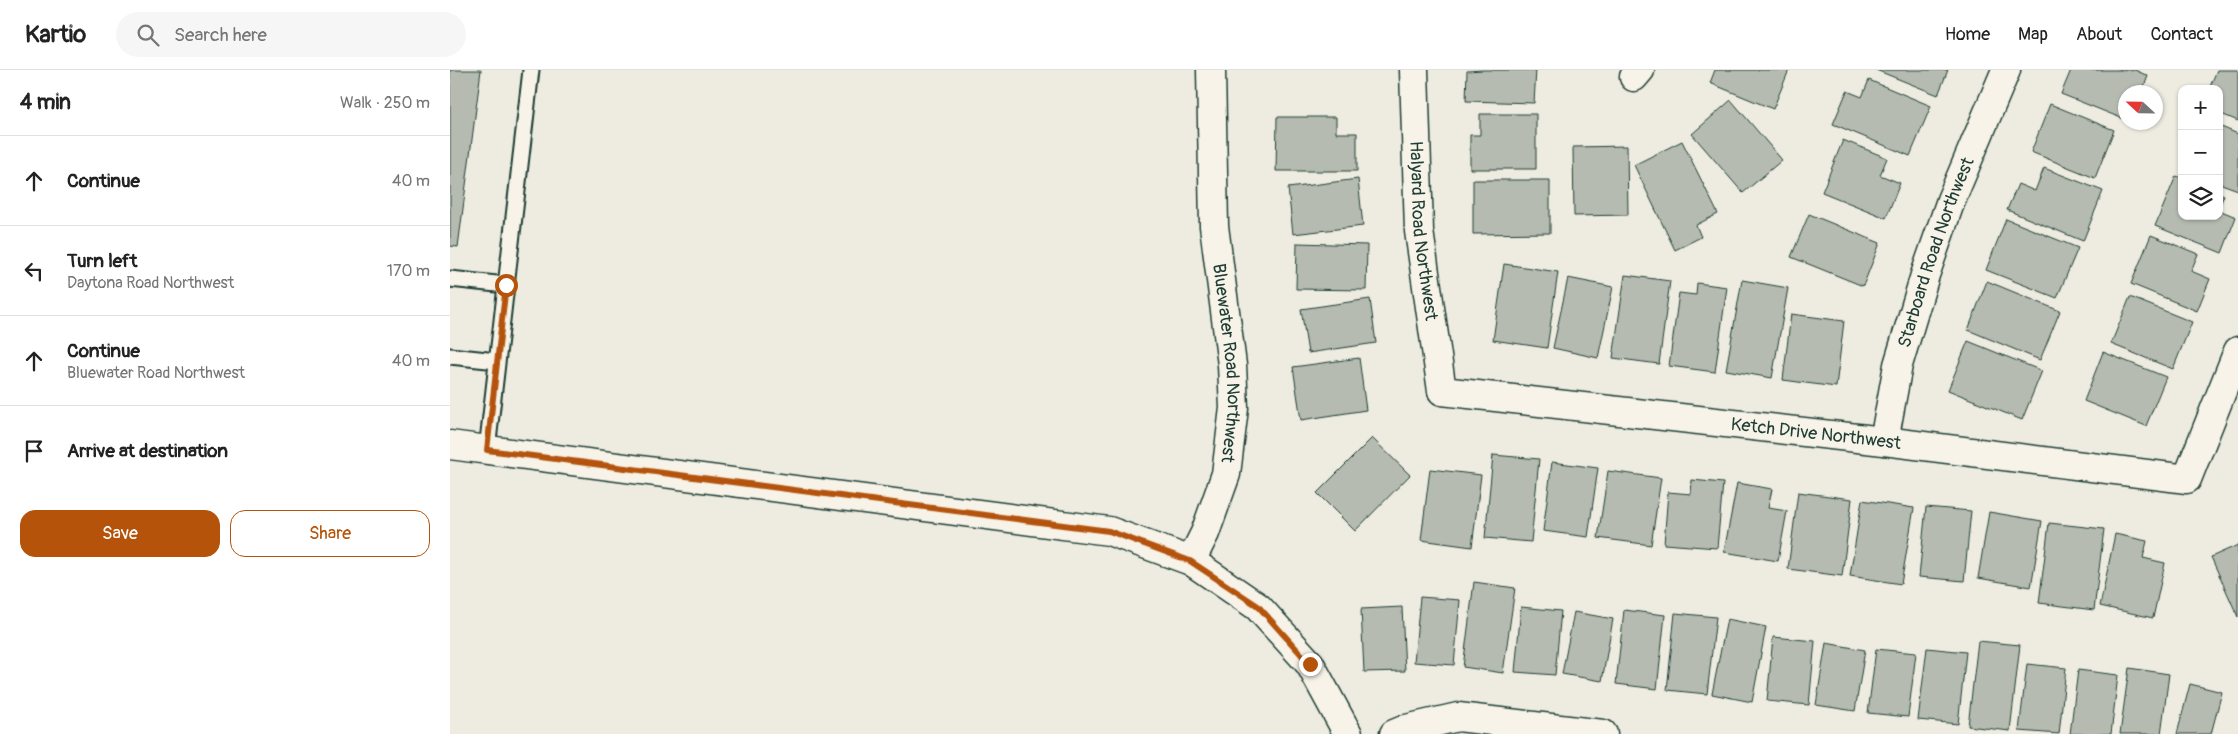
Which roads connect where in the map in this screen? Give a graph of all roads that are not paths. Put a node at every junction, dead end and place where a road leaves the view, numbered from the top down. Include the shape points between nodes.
1 (531, 70) edge
2 (1211, 70) edge
3 (1414, 70) edge
4 (2006, 70) edge
5 (450, 279) edge
6 (506, 285) junction
7 (2238, 351) edge
8 (450, 356) edge
9 (497, 361) junction
10 (1442, 391) joint
11 (1884, 441) junction
12 (450, 445) edge
13 (487, 450) junction
14 (1190, 561) junction
15 (1348, 734) edge
16 (1394, 734) edge
17 (1603, 734) edge

1 - 6 lane
2 - 14 street, Bluewater Road Northwest via 1214,226 1232,365 1234,408 1226,474 1205,533
3 - 10 street, Halyard Road Northwest via 1419,231
4 - 11 street, Starboard Road Northwest via 1951,200 1925,275 1898,365
5 - 6 lane
6 - 9 lane
7 - 11 street, Ketch Drive Northwest via 2188,479
8 - 9 lane
9 - 13 lane
10 - 11 street, Ketch Drive Northwest
12 - 13 street
13 - 14 street via 1109,531
14 - 15 street via 1258,606 1310,664
16 - 17 street via 1458,717

